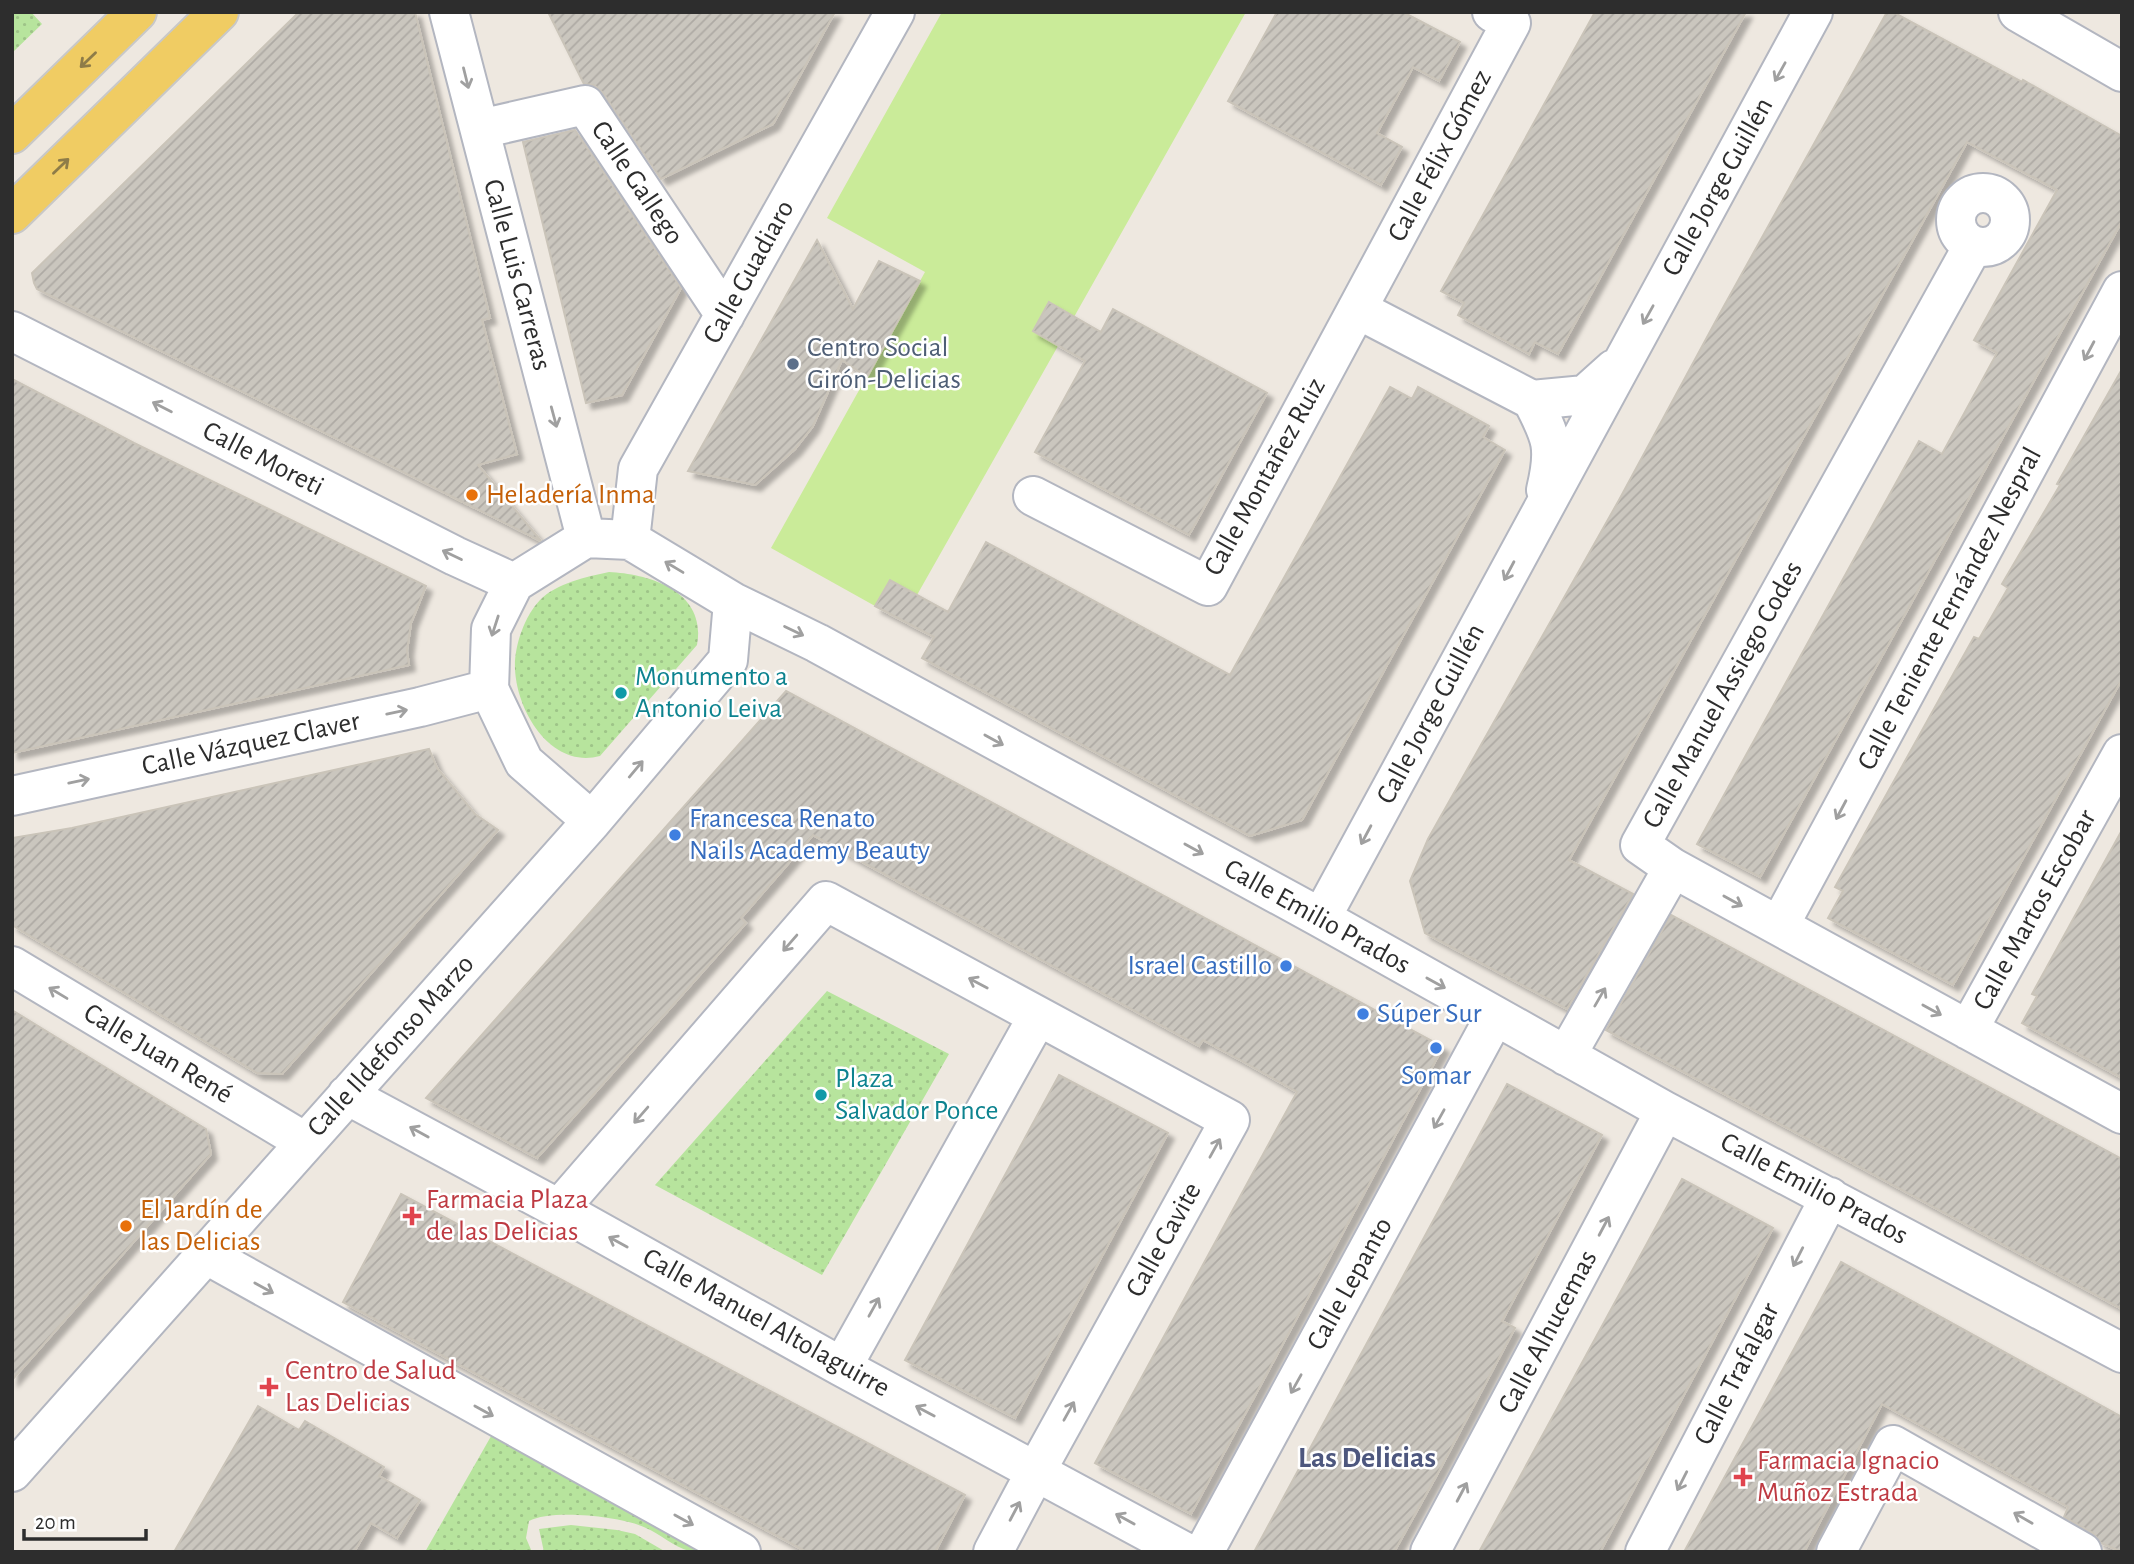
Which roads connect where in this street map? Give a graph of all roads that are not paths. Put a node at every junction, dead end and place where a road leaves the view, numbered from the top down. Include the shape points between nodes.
1 (136, 12) edge
2 (219, 12) edge
3 (449, 12) edge
4 (895, 12) edge
5 (1492, 12) edge
6 (1813, 12) edge
7 (2018, 12) edge
8 (2122, 72) edge
9 (480, 129) junction
10 (12, 134) edge
11 (12, 214) edge
12 (1973, 246) dead end
13 (2122, 291) edge
14 (1357, 309) junction
15 (725, 316) junction
16 (12, 331) edge
17 (1623, 361) junction
18 (1532, 400) junction
19 (1033, 496) dead end
20 (1542, 510) junction
21 (586, 538) junction
22 (629, 540) junction
23 (514, 583) junction
24 (733, 601) junction
25 (489, 689) junction
26 (2122, 754) edge
27 (12, 796) edge
28 (592, 821) junction
29 (1673, 868) junction
30 (1321, 918) junction
31 (1779, 926) junction
32 (12, 966) edge
33 (1038, 1016) junction
34 (1495, 1016) junction
35 (1968, 1030) junction
36 (1566, 1056) junction
37 (347, 1095) junction
38 (1665, 1111) junction
39 (2122, 1114) edge
40 (305, 1142) junction
41 (1830, 1197) junction
42 (559, 1209) junction
43 (205, 1254) junction
44 (2122, 1353) edge
45 (842, 1367) junction
46 (1036, 1471) junction
47 (12, 1472) edge
48 (741, 1552) edge
49 (993, 1552) edge
50 (1185, 1552) edge
51 (1204, 1552) edge
52 (1430, 1552) edge
53 (1645, 1552) edge
54 (1836, 1552) edge
55 (2082, 1552) edge

1 -> 10 main road
11 -> 2 main road
3 -> 9 street, Calle Luis Carreras
4 - 15 street, Calle Guadiaro
5 - 14 street, Calle Félix Gómez via 1511,23
6 -> 17 street, Calle Jorge Guillén
7 - 8 street
9 - 15 street, Calle Gallego via 585,105
9 -> 21 street, Calle Luis Carreras
12 - 29 street, Calle Manuel Assiego Codes via 1640,845
13 -> 31 street, Calle Teniente Fernández Nespral
14 - 18 street
14 - 19 street, Calle Montañez Ruiz via 1208,586
15 - 22 street, Calle Guadiaro via 638,469
23 -> 16 street, Calle Moreti
17 - 18 street, Calle Jorge Guillén via 1585,395
17 - 20 street, Calle Jorge Guillén
18 - 20 street, Calle Jorge Guillén via 1549,433 1553,461
20 -> 30 street, Calle Jorge Guillén
21 - 22 street
21 - 23 street
24 -> 22 street, Calle Emilio Prados
23 -> 25 street via 491,629
28 -> 24 street, Calle Ildefonso Marzo via 728,660
24 -> 30 street, Calle Emilio Prados
27 -> 25 street, Calle Vázquez Claver
25 - 28 street via 524,762
26 - 35 street, Calle Martos Escobar
28 - 37 street, Calle Ildefonso Marzo
29 -> 31 street, Calle Manuel Assiego Codes
36 -> 29 street
30 -> 34 street, Calle Emilio Prados
31 -> 35 street, Calle Manuel Assiego Codes
40 -> 32 street, Calle Juan René
33 -> 42 street via 826,901
45 -> 33 street
46 -> 33 street, Calle Cavite via 1230,1120
34 - 36 street, Calle Emilio Prados
34 -> 51 street, Calle Lepanto
35 - 39 street, Calle Manuel Assiego Codes
36 - 38 street, Calle Emilio Prados
37 - 40 street, Calle Ildefonso Marzo
42 -> 37 street, Calle Manuel Altolaguirre
38 - 41 street, Calle Emilio Prados
52 -> 38 street, Calle Alhucemas
40 - 43 street, Calle Ildefonso Marzo
41 - 44 street, Calle Emilio Prados
41 -> 53 street, Calle Trafalgar
45 -> 42 street, Calle Manuel Altolaguirre
43 - 47 street, Calle Ildefonso Marzo
43 -> 48 street
46 -> 45 street, Calle Manuel Altolaguirre
49 -> 46 street, Calle Cavite
50 -> 46 street, Calle Manuel Altolaguirre
55 -> 54 street via 1893,1445

